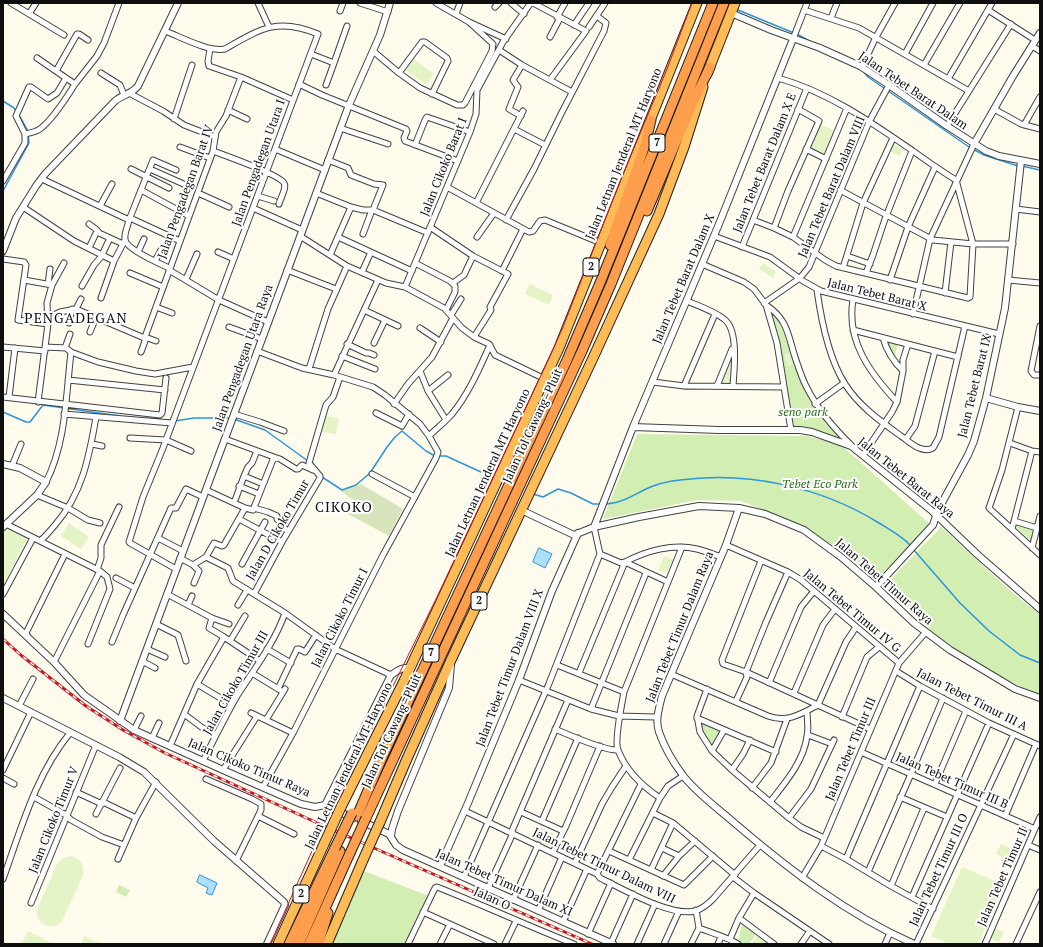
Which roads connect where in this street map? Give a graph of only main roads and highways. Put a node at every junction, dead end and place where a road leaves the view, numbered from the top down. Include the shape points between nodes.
1 (697, 3) edge
2 (713, 3) edge
3 (724, 3) edge
4 (735, 3) edge
5 (710, 67) junction
6 (651, 120) junction
7 (600, 283) junction
8 (611, 284) junction
9 (518, 476) junction
10 (510, 493) junction
11 (434, 699) junction
12 (444, 699) road end
13 (358, 816) junction
14 (343, 853) junction
15 (278, 944) edge
16 (290, 944) edge
17 (299, 944) edge
18 (309, 944) edge
19 (318, 944) edge
20 (327, 944) edge

1 - 6 highway, Jalan Letnan Jenderal MT Haryono / 2
2 - 7 highway, Jalan Tol Cawang–Pluit / 7
3 - 8 highway, Jalan Tol Cawang–Pluit / 7
4 - 5 highway, 2
5 - 8 highway via 624,261
5 - 11 highway, 2 via 664,202
6 - 7 highway via 645,145 613,234
6 - 15 highway, Jalan Letnan Jenderal MT Haryono / 2, bridge via 545,379
7 - 9 highway, Jalan Tol Cawang–Pluit / 7
8 - 9 highway, Jalan Tol Cawang–Pluit / 7 via 577,362
9 - 10 highway, Jalan Tol Cawang–Pluit / 7
10 - 13 highway, Jalan Tol Cawang–Pluit / 7
10 - 13 highway, Jalan Tol Cawang–Pluit / 7 via 385,751
11 - 12 highway
11 - 20 highway, 2, bridge
13 - 14 highway, Jalan Tol Cawang–Pluit / 7, bridge
13 - 14 highway, bridge
14 - 16 highway
14 - 17 highway, 7
14 - 18 highway, 7
14 - 19 highway

